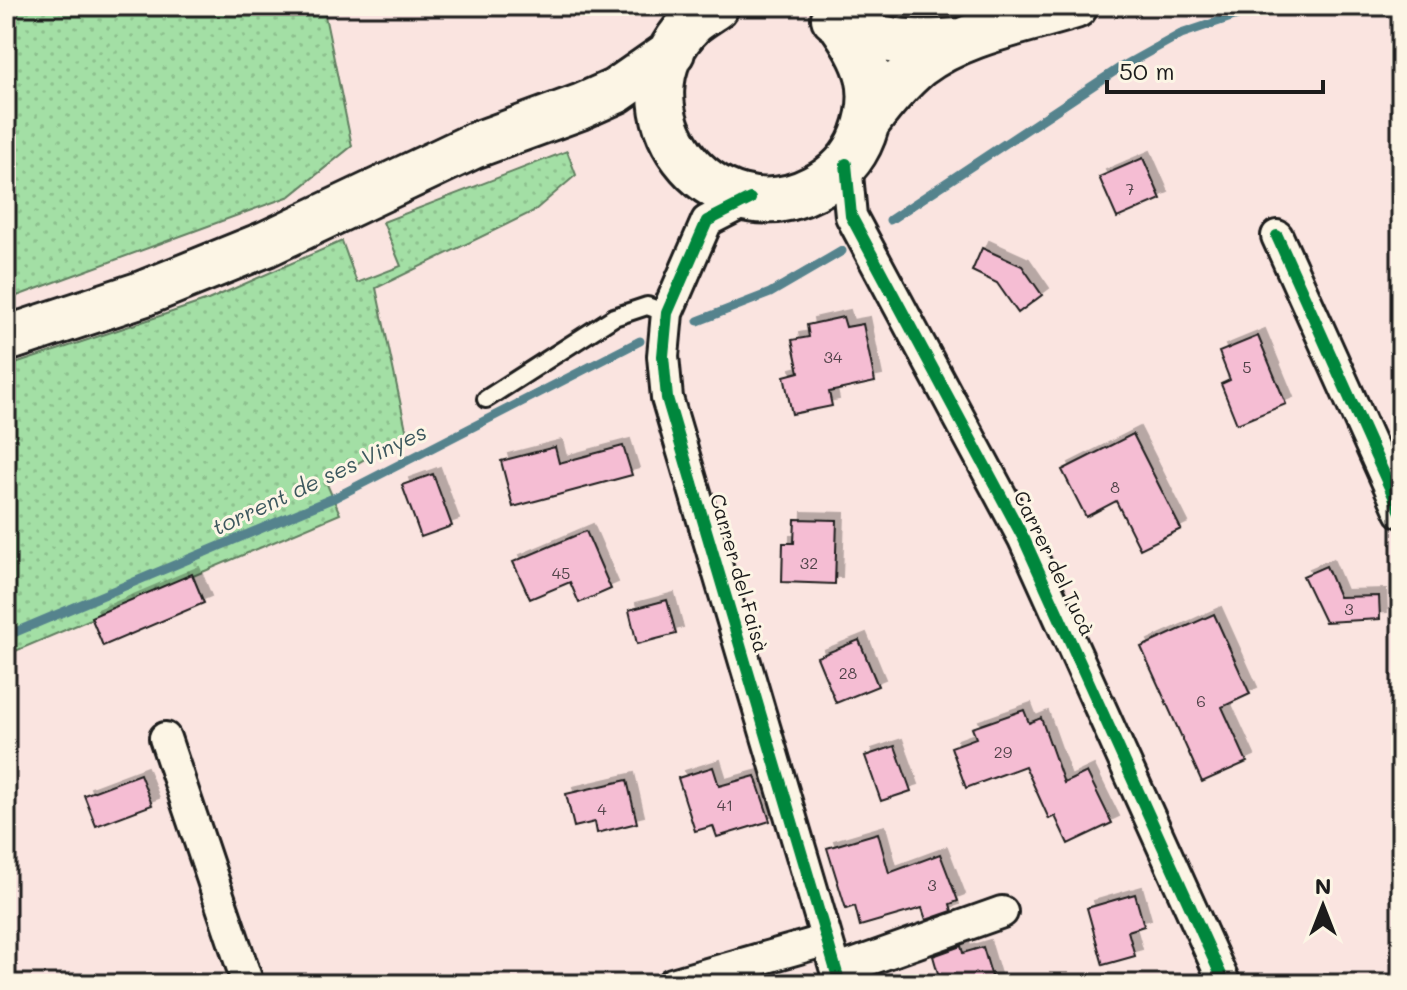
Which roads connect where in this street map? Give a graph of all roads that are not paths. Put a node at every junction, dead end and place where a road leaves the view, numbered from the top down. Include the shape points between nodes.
1 (716, 6) edge
2 (1075, 6) edge
3 (828, 14) edge
4 (963, 41) junction
5 (672, 52) junction
6 (580, 107) junction
7 (869, 120) junction
8 (680, 153) junction
9 (846, 164) junction
10 (798, 196) junction
11 (750, 199) junction
12 (851, 216) junction
13 (707, 221) junction
14 (1277, 236) dead end
15 (667, 313) junction
16 (6, 339) edge
17 (486, 399) dead end
18 (1401, 512) edge
19 (165, 738) dead end
20 (1002, 912) dead end
21 (827, 940) junction
22 (838, 978) edge
23 (248, 984) edge
24 (672, 984) edge
25 (1225, 984) edge

1 - 5 main road via 691,25
2 - 4 main road
3 - 4 main road via 894,42
3 - 7 main road via 860,51 870,84
4 - 7 main road via 922,63
5 - 6 main road via 616,91
5 - 8 main road via 663,80 663,110
6 - 8 main road via 617,112 647,124
6 - 16 main road via 473,146 266,244 142,294
7 - 9 main road
8 - 11 main road via 719,190
8 - 13 street
9 - 10 main road via 828,181
9 - 12 street, Carrer del Tucà
10 - 11 main road
10 - 12 street
11 - 13 street
12 - 25 street, Carrer del Tucà via 1024,539
13 - 15 street, Carrer del Faisà
14 - 18 street
15 - 17 lane via 647,306 614,317
15 - 21 street, Carrer del Faisà via 667,398
19 - 23 street
20 - 22 street
21 - 22 street, Carrer del Faisà
21 - 24 street

